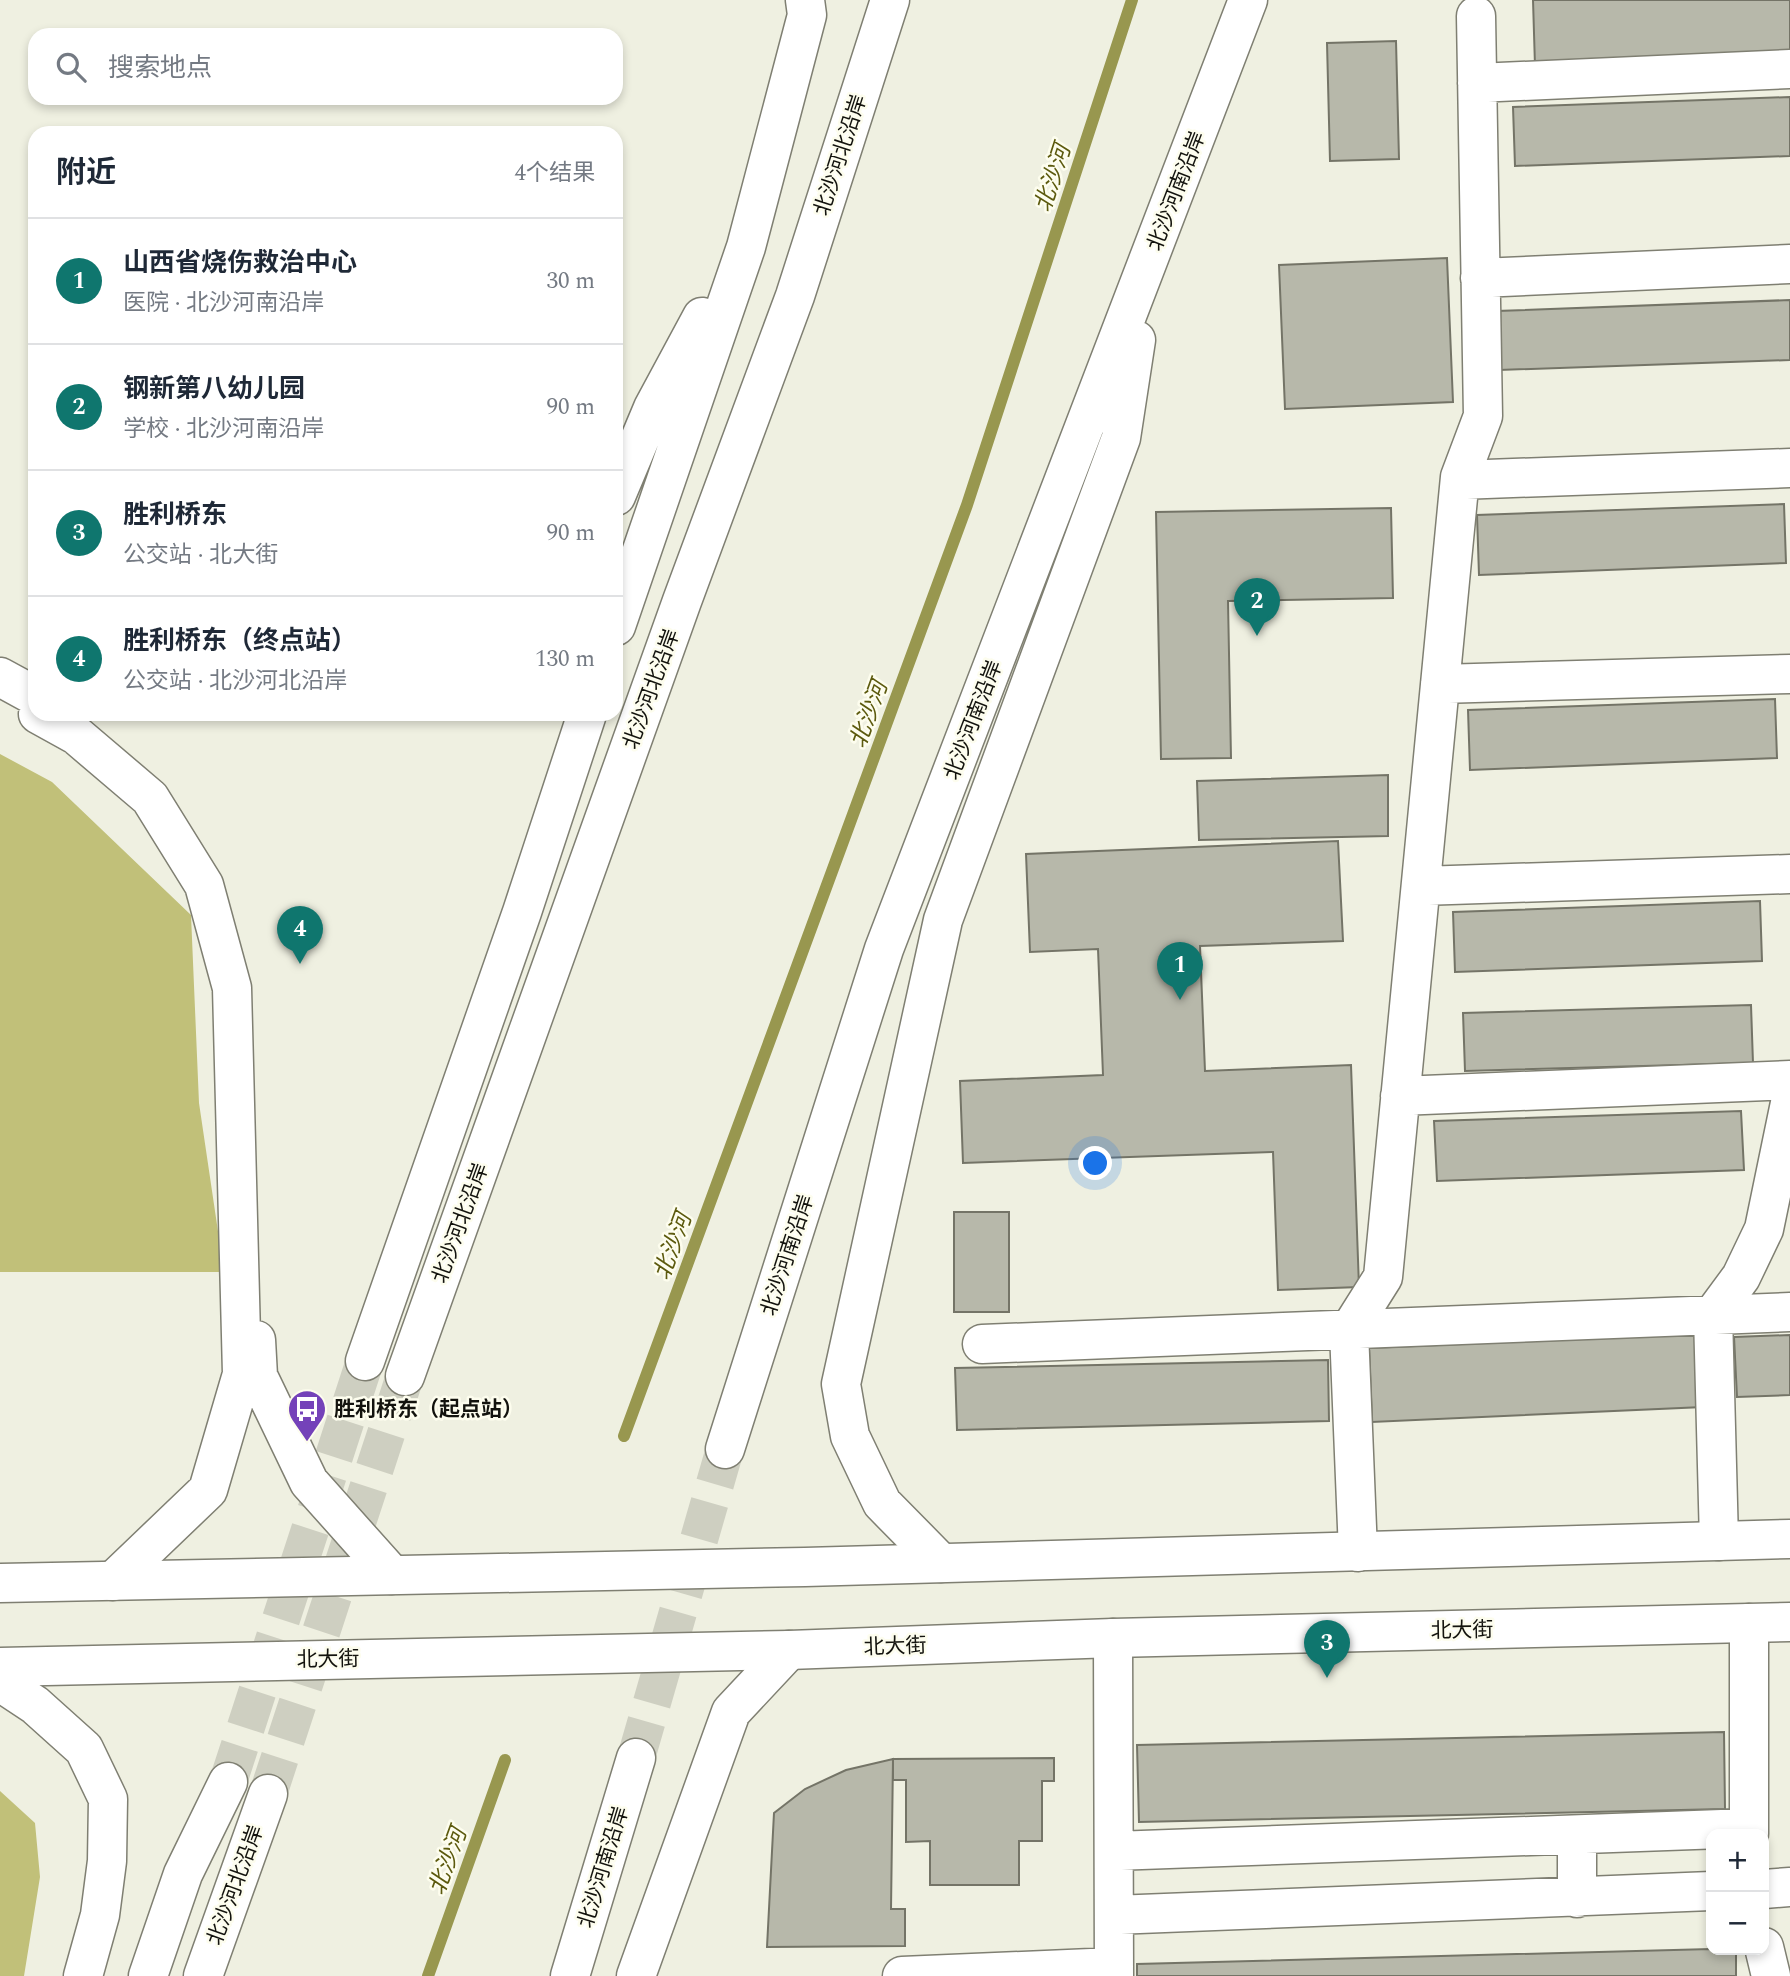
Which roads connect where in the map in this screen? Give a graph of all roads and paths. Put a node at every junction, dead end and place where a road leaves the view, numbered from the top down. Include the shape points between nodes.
1 (805, 0) edge
2 (890, 0) edge
3 (1248, 0) edge
4 (1476, 16) dead end
5 (1790, 69) edge
6 (1477, 83) junction
7 (746, 247) junction
8 (1148, 264) junction
9 (1790, 264) edge
10 (1480, 278) junction
11 (1790, 468) edge
12 (623, 479) edge
13 (1460, 480) junction
14 (623, 606) edge
15 (28, 668) edge
16 (0, 674) edge
17 (1790, 674) edge
18 (28, 679) edge
19 (1440, 684) junction
20 (28, 692) edge
21 (0, 693) edge
22 (28, 709) edge
23 (50, 721) edge
24 (79, 721) edge
25 (585, 721) edge
26 (1790, 874) edge
27 (1421, 886) junction
28 (1790, 1080) edge
29 (1400, 1096) junction
30 (1790, 1103) edge
31 (1790, 1312) edge
32 (1713, 1315) junction
33 (1349, 1331) junction
34 (982, 1344) dead end
35 (365, 1361) tunnel mouth
36 (405, 1376) tunnel mouth
37 (725, 1449) tunnel mouth
38 (1790, 1539) edge
39 (1719, 1541) junction
40 (1358, 1552) junction
41 (942, 1563) junction
42 (392, 1575) junction
43 (113, 1581) junction
44 (0, 1583) edge
45 (1790, 1622) edge
46 (1749, 1623) junction
47 (1113, 1638) junction
48 (789, 1650) junction
49 (0, 1667) edge
50 (0, 1682) edge
51 (636, 1758) tunnel mouth
52 (228, 1782) tunnel mouth
53 (268, 1794) tunnel mouth
54 (1749, 1829) edge
55 (1706, 1832) edge
56 (1577, 1835) junction
57 (1114, 1851) junction
58 (1790, 1887) edge
59 (1769, 1888) edge
60 (1706, 1891) edge
61 (1577, 1898) junction
62 (1114, 1916) junction
63 (1766, 1955) edge
64 (1114, 1972) edge
65 (83, 1976) edge
66 (148, 1976) edge
67 (203, 1976) edge
68 (570, 1976) edge
69 (636, 1976) edge
70 (902, 1976) edge
71 (1771, 1976) edge

1 - 7 street via 807,15
2 - 36 street, 北沙河北沿岸 via 795,296
3 - 8 street, 北沙河南沿岸
4 - 6 street
5 - 6 street
6 - 10 street
7 - 12 street via 653,408
7 - 14 street
8 - 37 street, 北沙河南沿岸 via 884,949
8 - 41 street via 1121,438 943,920 841,1384 849,1436 882,1503
9 - 10 street
10 - 13 street via 1483,416
11 - 13 street
13 - 19 street
15 - 16 street
16 - 18 street
16 - 20 street
17 - 19 street
19 - 27 street
21 - 22 street
23 - 43 street via 76,736 150,797 204,885 232,988 242,1374 208,1490
24 - 42 street via 159,785 215,878 245,983 258,1376 309,1482
25 - 35 street
26 - 27 street
27 - 29 street
28 - 29 street
29 - 33 street via 1383,1277
30 - 32 street via 1764,1229 1741,1277
31 - 32 street
32 - 33 street
32 - 39 street
33 - 34 street
33 - 40 street
38 - 39 street
39 - 40 street
40 - 41 street
41 - 42 street
42 - 43 street
43 - 44 street
45 - 46 street, 北大街
46 - 47 street, 北大街
46 - 54 street
47 - 48 street, 北大街
47 - 57 street
48 - 49 street, 北大街
48 - 69 street via 731,1712
50 - 65 street via 35,1705 84,1749 108,1799 100,1915
51 - 68 street, 北沙河南沿岸
52 - 66 street via 183,1874
53 - 67 street, 北沙河北沿岸
55 - 56 street
56 - 57 street
56 - 61 street
57 - 62 street
58 - 59 street
60 - 61 street
61 - 62 street
62 - 64 street
63 - 71 street
64 - 70 street

